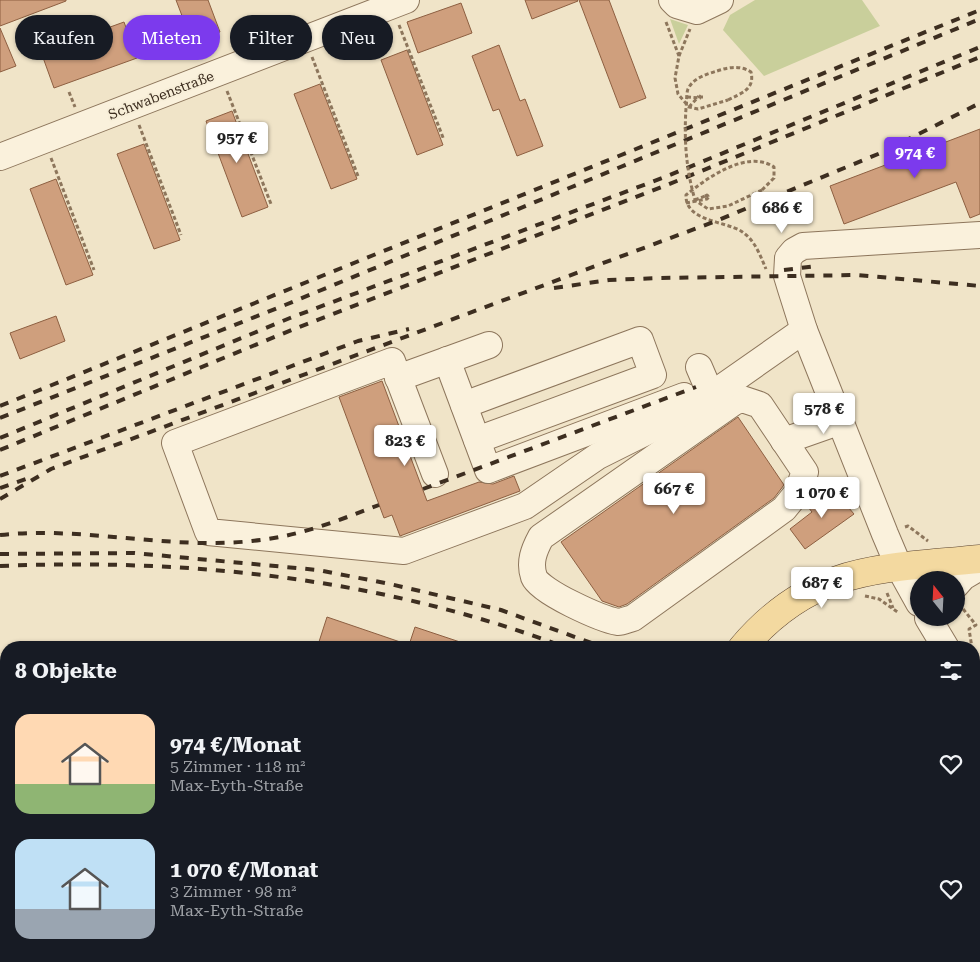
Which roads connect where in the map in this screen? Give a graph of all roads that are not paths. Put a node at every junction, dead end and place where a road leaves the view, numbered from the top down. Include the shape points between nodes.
1 (399, 3) edge
2 (0, 157) edge
3 (980, 235) edge
4 (804, 330) junction
5 (489, 345) dead end
6 (447, 360) junction
7 (652, 375) junction
8 (398, 378) junction
9 (706, 383) junction
10 (663, 404) junction
11 (464, 405) junction
12 (841, 421) junction
13 (477, 440) junction
14 (784, 441) junction
15 (435, 474) dead end
16 (980, 559) edge
17 (899, 567) junction
18 (980, 567) edge
19 (965, 576) edge
20 (910, 587) edge
21 (933, 626) edge
22 (940, 626) edge
23 (748, 641) edge
24 (943, 641) edge
25 (945, 641) edge

1 - 2 street, Schwabenstraße
3 - 4 street via 803,246 788,258 787,276
4 - 9 street
4 - 12 street
5 - 6 street
6 - 8 street
6 - 11 street
7 - 10 street
7 - 11 street via 640,340
7 - 13 street
8 - 9 street via 392,361 175,443 208,532 404,552 525,506 598,456 676,417
8 - 15 street
9 - 10 street
10 - 13 street via 488,470
11 - 13 street
12 - 14 street
12 - 17 street
14 - 14 street via 805,472 797,493 784,509 632,618 620,622 602,617 541,588 535,578 533,552 541,537 734,402 742,399 760,405
16 - 17 main road
17 - 20 street
17 - 23 main road via 842,577 808,592 770,617
18 - 19 street
21 - 24 street
22 - 25 street

